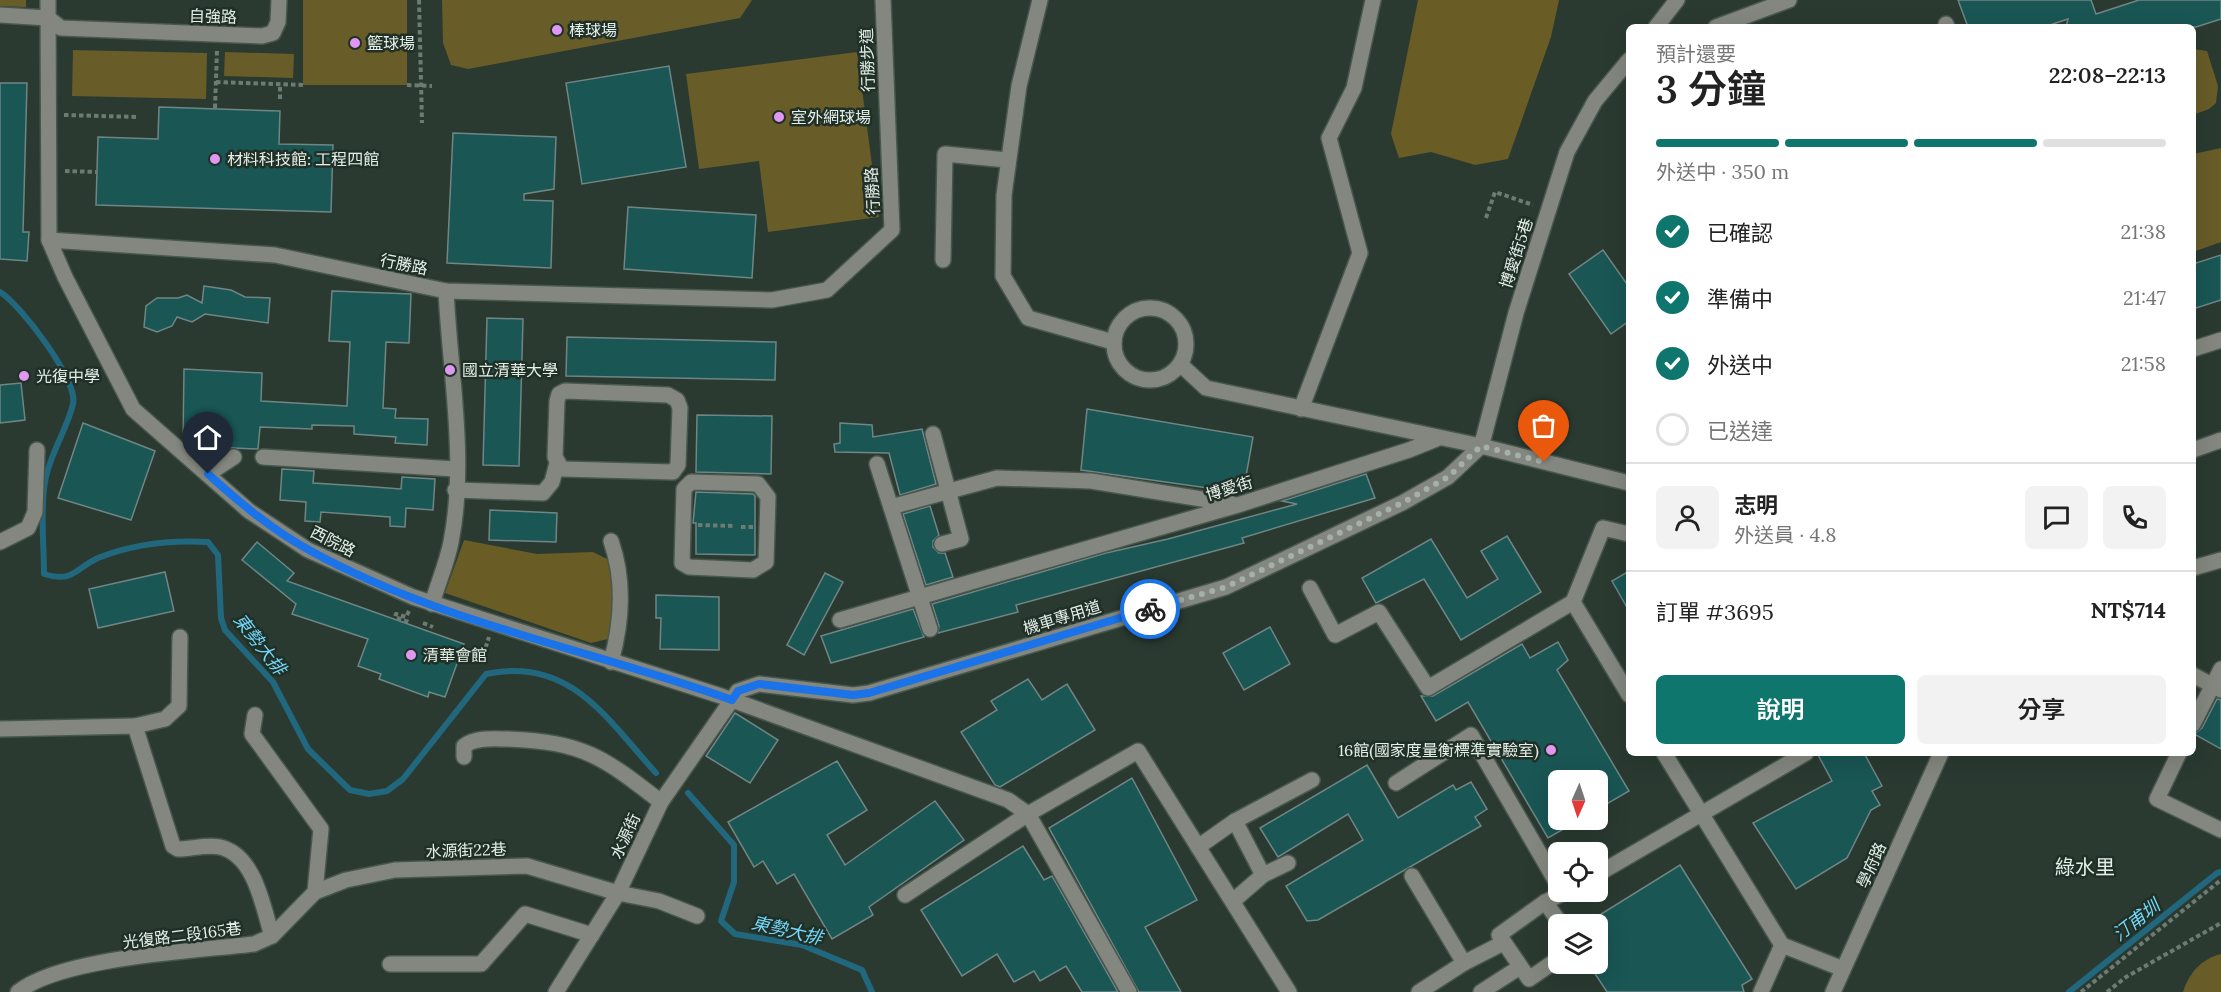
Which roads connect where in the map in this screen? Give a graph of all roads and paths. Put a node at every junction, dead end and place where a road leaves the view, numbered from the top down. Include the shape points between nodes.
1 (48, 0) edge
2 (279, 0) edge
3 (419, 0) edge
4 (883, 0) edge
5 (1040, 0) edge
6 (1373, 0) edge
7 (1677, 0) edge
8 (1789, 0) edge
9 (0, 15) edge
10 (48, 18) junction
11 (1658, 24) edge
12 (1724, 24) edge
13 (217, 46) dead end
14 (1626, 64) edge
15 (1626, 75) edge
16 (216, 82) junction
17 (1611, 82) junction
18 (280, 84) junction
19 (303, 85) dead end
20 (407, 85) dead end
21 (420, 86) junction
22 (432, 86) dead end
23 (280, 99) dead end
24 (215, 108) dead end
25 (48, 114) junction
26 (138, 117) dead end
27 (422, 123) dead end
28 (889, 153) joint
29 (1007, 160) junction
30 (48, 170) junction
31 (97, 172) dead end
32 (1537, 207) dead end
33 (1486, 219) dead end
34 (49, 240) junction
35 (943, 260) dead end
36 (446, 291) junction
37 (2221, 340) edge
38 (1113, 342) junction
39 (2196, 348) edge
40 (1180, 364) junction
41 (1301, 409) junction
42 (933, 434) dead end
43 (1438, 438) junction
44 (2221, 440) edge
45 (1481, 446) junction
46 (2196, 449) edge
47 (37, 450) dead end
48 (234, 457) dead end
49 (262, 457) dead end
50 (557, 464) junction
51 (877, 464) dead end
52 (455, 470) junction
53 (208, 474) junction
54 (1626, 482) edge
55 (455, 489) junction
56 (948, 491) junction
57 (1238, 505) junction
58 (891, 507) junction
59 (682, 525) junction
60 (734, 526) dead end
61 (1626, 533) edge
62 (611, 541) dead end
63 (0, 542) edge
64 (942, 544) dead end
65 (2221, 560) edge
66 (2196, 567) edge
67 (1310, 588) dead end
68 (920, 597) junction
69 (1573, 602) junction
70 (432, 604) junction
71 (840, 620) dead end
72 (423, 624) dead end
73 (433, 627) dead end
74 (930, 629) dead end
75 (490, 634) dead end
76 (180, 637) dead end
77 (481, 662) dead end
78 (611, 662) junction
79 (2221, 669) edge
80 (2196, 677) edge
81 (2216, 688) edge
82 (1626, 690) edge
83 (732, 700) junction
84 (255, 715) dead end
85 (2196, 719) edge
86 (135, 726) junction
87 (0, 729) edge
88 (1666, 756) edge
89 (1801, 756) edge
90 (1940, 756) edge
91 (2178, 756) edge
92 (464, 757) dead end
93 (1312, 780) dead end
94 (1396, 783) dead end
95 (661, 802) junction
96 (1028, 814) junction
97 (1701, 814) junction
98 (1235, 821) junction
99 (2221, 830) edge
100 (1198, 847) junction
101 (1288, 863) dead end
102 (1548, 865) edge
103 (1608, 868) edge
104 (1263, 875) junction
105 (1412, 876) dead end
106 (2221, 880) edge
107 (315, 892) junction
108 (618, 893) junction
109 (905, 895) dead end
110 (1548, 900) edge
111 (1233, 901) junction
112 (1545, 902) junction
113 (1554, 914) edge
114 (697, 916) dead end
115 (2221, 923) edge
116 (591, 935) junction
117 (272, 936) junction
118 (1503, 943) junction
119 (1782, 945) junction
120 (1464, 963) junction
121 (390, 964) dead end
122 (1548, 966) edge
123 (1520, 967) junction
124 (1843, 969) junction
125 (18, 992) edge
126 (556, 992) edge
127 (1129, 992) edge
128 (1289, 992) edge
129 (1419, 992) edge
130 (1481, 992) edge
131 (1761, 992) edge
132 (1833, 992) edge
133 (2080, 992) edge
134 (2107, 992) edge

1 - 10 street
2 - 10 street, 自強路 via 273,33 262,36 61,28
3 - 21 path
4 - 28 street, 行勝步道
5 - 29 street via 1019,86
6 - 41 street via 1354,88 1329,138 1360,253
7 - 11 street
8 - 12 street
9 - 10 street
10 - 25 street
13 - 16 path
14 - 17 street, 博愛街5巷
15 - 17 street, 博愛街5巷
16 - 18 path
16 - 24 path
17 - 45 street, 博愛街5巷 via 1595,101 1567,152 1516,313
18 - 19 path
18 - 23 path
20 - 21 path
21 - 22 path
21 - 27 path
25 - 26 path
25 - 30 street
28 - 36 street, 行勝路 via 892,230 827,290 772,300
29 - 35 street via 945,154
29 - 38 street via 1004,276 1028,318
30 - 31 path
30 - 34 street
32 - 33 path via 1495,192
34 - 36 street, 行勝路 via 275,255
34 - 53 street, 西院路 via 64,277 133,409
36 - 52 street via 456,392
37 - 39 street
38 - 40 street via 1120,364 1138,378 1161,378
38 - 40 street via 1121,321 1131,313 1142,308 1167,311 1176,318 1186,341
40 - 41 street via 1206,388
41 - 43 street
42 - 56 street
43 - 45 street
43 - 57 street, 博愛街
44 - 46 street
45 - 54 street
45 - 83 street, 機車專用道 via 1448,477 1402,503 1226,587 869,693 853,695 759,684 738,691
47 - 63 street via 35,512 28,528
48 - 53 street
49 - 52 street
50 - 50 street via 562,469 673,472 678,465 680,408 668,395 565,391 556,401
50 - 55 street via 552,482 543,493
51 - 58 street
52 - 55 street
53 - 70 street, 西院路 via 249,511 308,550
55 - 70 street via 451,543
56 - 57 street via 997,478 1091,481
56 - 58 street
56 - 64 street via 961,539
57 - 68 street, 博愛街
58 - 68 street
59 - 59 street via 682,562 689,567 753,570 766,562 768,497 758,484 691,482 684,489
59 - 60 path
61 - 69 street via 1603,528
62 - 78 street via 619,564 621,607
65 - 66 street
67 - 69 street via 1335,635 1379,612 1428,688
68 - 71 street, 博愛街
68 - 74 street
69 - 82 street
70 - 78 street, 西院路
72 - 73 path
75 - 77 path
76 - 86 street via 178,706 165,719
78 - 83 street, 西院路
79 - 81 street
80 - 81 street
81 - 85 street
83 - 95 street, 水源街
83 - 96 street, 西院路 via 1008,800
84 - 107 street via 252,734 321,829
86 - 87 street
86 - 117 street via 173,846 218,846 233,852 254,880
88 - 97 street
89 - 97 street
90 - 124 street, 學府路
91 - 99 street via 2157,799
92 - 95 street via 464,746 470,741 542,740 584,749 613,765
93 - 98 street
94 - 102 street via 1471,735
95 - 108 street, 水源街
96 - 100 street via 1138,751
96 - 109 street
96 - 127 street
97 - 103 street
97 - 119 street
98 - 100 street
98 - 104 street
100 - 111 street
101 - 104 street
104 - 111 street
105 - 120 street
106 - 133 path
107 - 108 street, 水源街22巷 via 346,880 395,870 527,866
107 - 117 street, 光復路二段165巷
108 - 114 street, 水源街22巷 via 659,901
108 - 116 street, 水源街
110 - 112 street
111 - 128 street
112 - 113 street
112 - 118 street via 1499,935
115 - 134 path
116 - 121 street via 525,914 481,964
116 - 126 street, 水源街
117 - 125 street, 光復路二段165巷 via 254,944 62,971
118 - 120 street
118 - 123 street
119 - 124 street
119 - 131 street
120 - 129 street
122 - 123 street via 1529,979
123 - 130 street
124 - 132 street, 學府路

